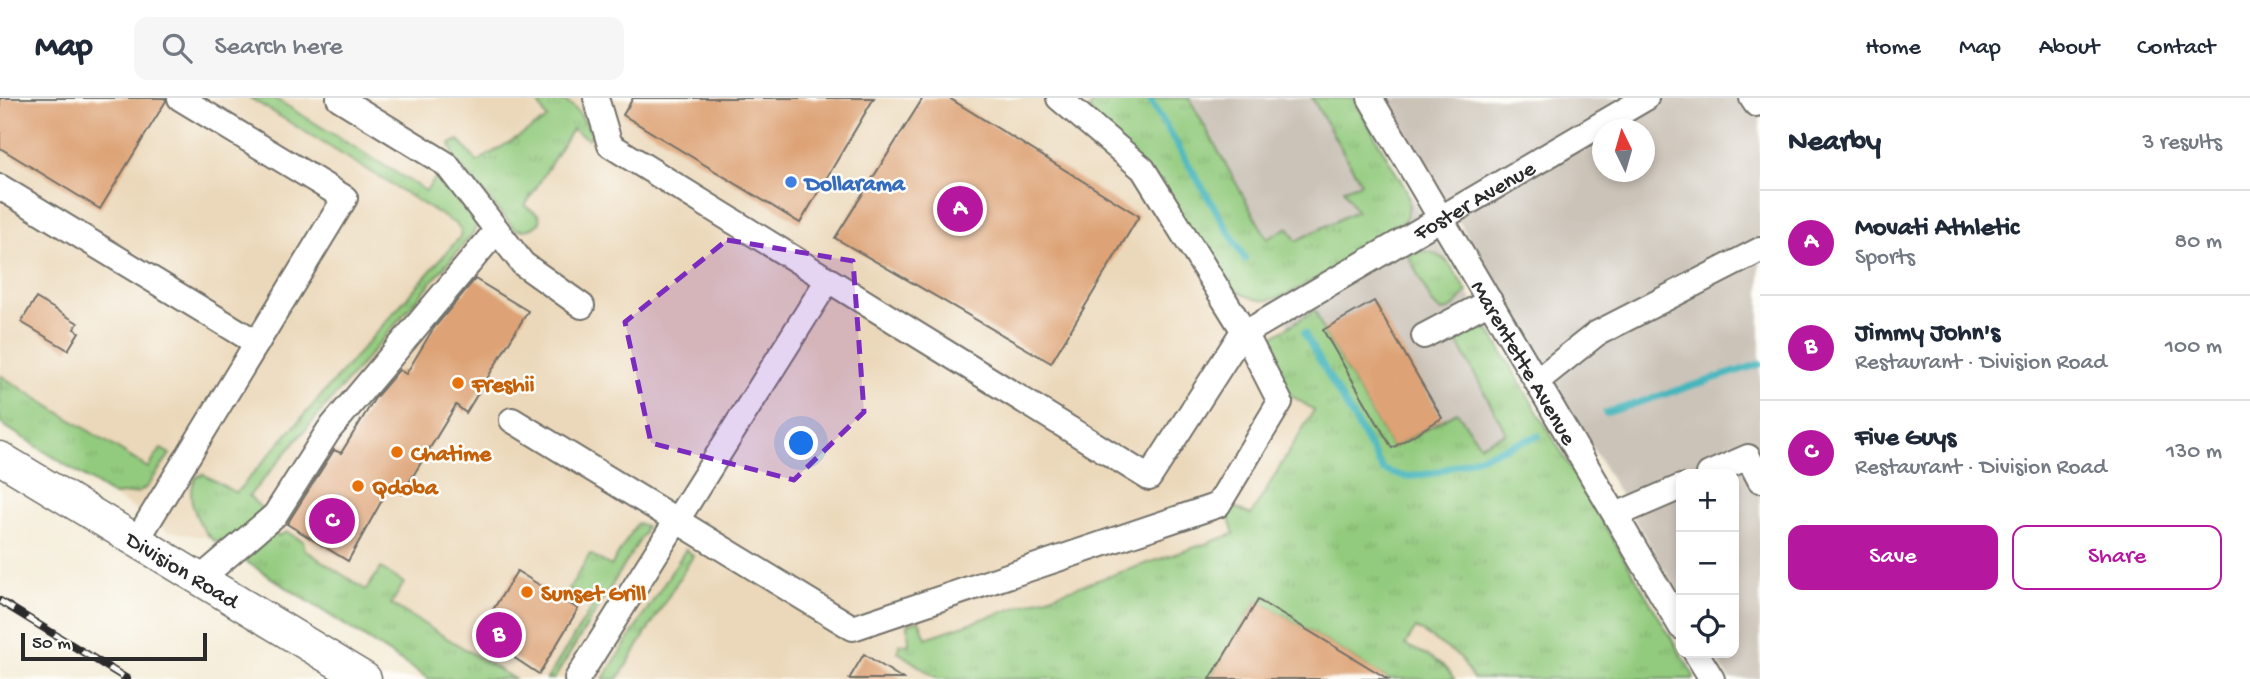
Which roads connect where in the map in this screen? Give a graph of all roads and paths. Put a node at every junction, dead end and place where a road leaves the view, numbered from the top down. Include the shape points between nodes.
1 (180, 98) edge
2 (339, 98) edge
3 (596, 98) edge
4 (1059, 98) edge
5 (1370, 98) edge
6 (1646, 98) edge
7 (0, 187) edge
8 (1441, 217) junction
9 (497, 230) junction
10 (1760, 250) edge
11 (828, 280) junction
12 (1490, 300) junction
13 (582, 306) dead end
14 (1245, 333) junction
15 (1423, 336) dead end
16 (257, 343) junction
17 (1537, 381) junction
18 (512, 420) dead end
19 (0, 458) edge
20 (1720, 469) edge
21 (1760, 480) edge
22 (1676, 488) edge
23 (1616, 515) junction
24 (677, 521) junction
25 (137, 540) junction
26 (200, 579) junction
27 (1676, 618) edge
28 (1699, 658) edge
29 (365, 679) edge
30 (577, 679) edge
31 (1712, 679) edge

1 - 16 street via 345,198
2 - 9 street via 446,164
3 - 11 street via 610,145
4 - 14 street via 1143,169
5 - 8 street, Marentette Avenue
6 - 8 street, Foster Avenue
7 - 16 street
8 - 12 street, Marentette Avenue
8 - 14 street, Foster Avenue
9 - 13 street via 523,264
9 - 26 street via 329,430 275,514
10 - 17 street via 1596,334
11 - 14 street via 1149,478
11 - 24 street
12 - 15 street
12 - 17 street, Marentette Avenue
14 - 24 street via 1280,402 1218,505 853,628
16 - 25 street
17 - 23 street, Marentette Avenue
18 - 24 street
19 - 25 main road, Division Road
20 - 21 street via 1748,457
22 - 23 street
23 - 27 street, Marentette Avenue
24 - 30 street
25 - 26 main road, Division Road
26 - 29 main road, Division Road
28 - 31 street

